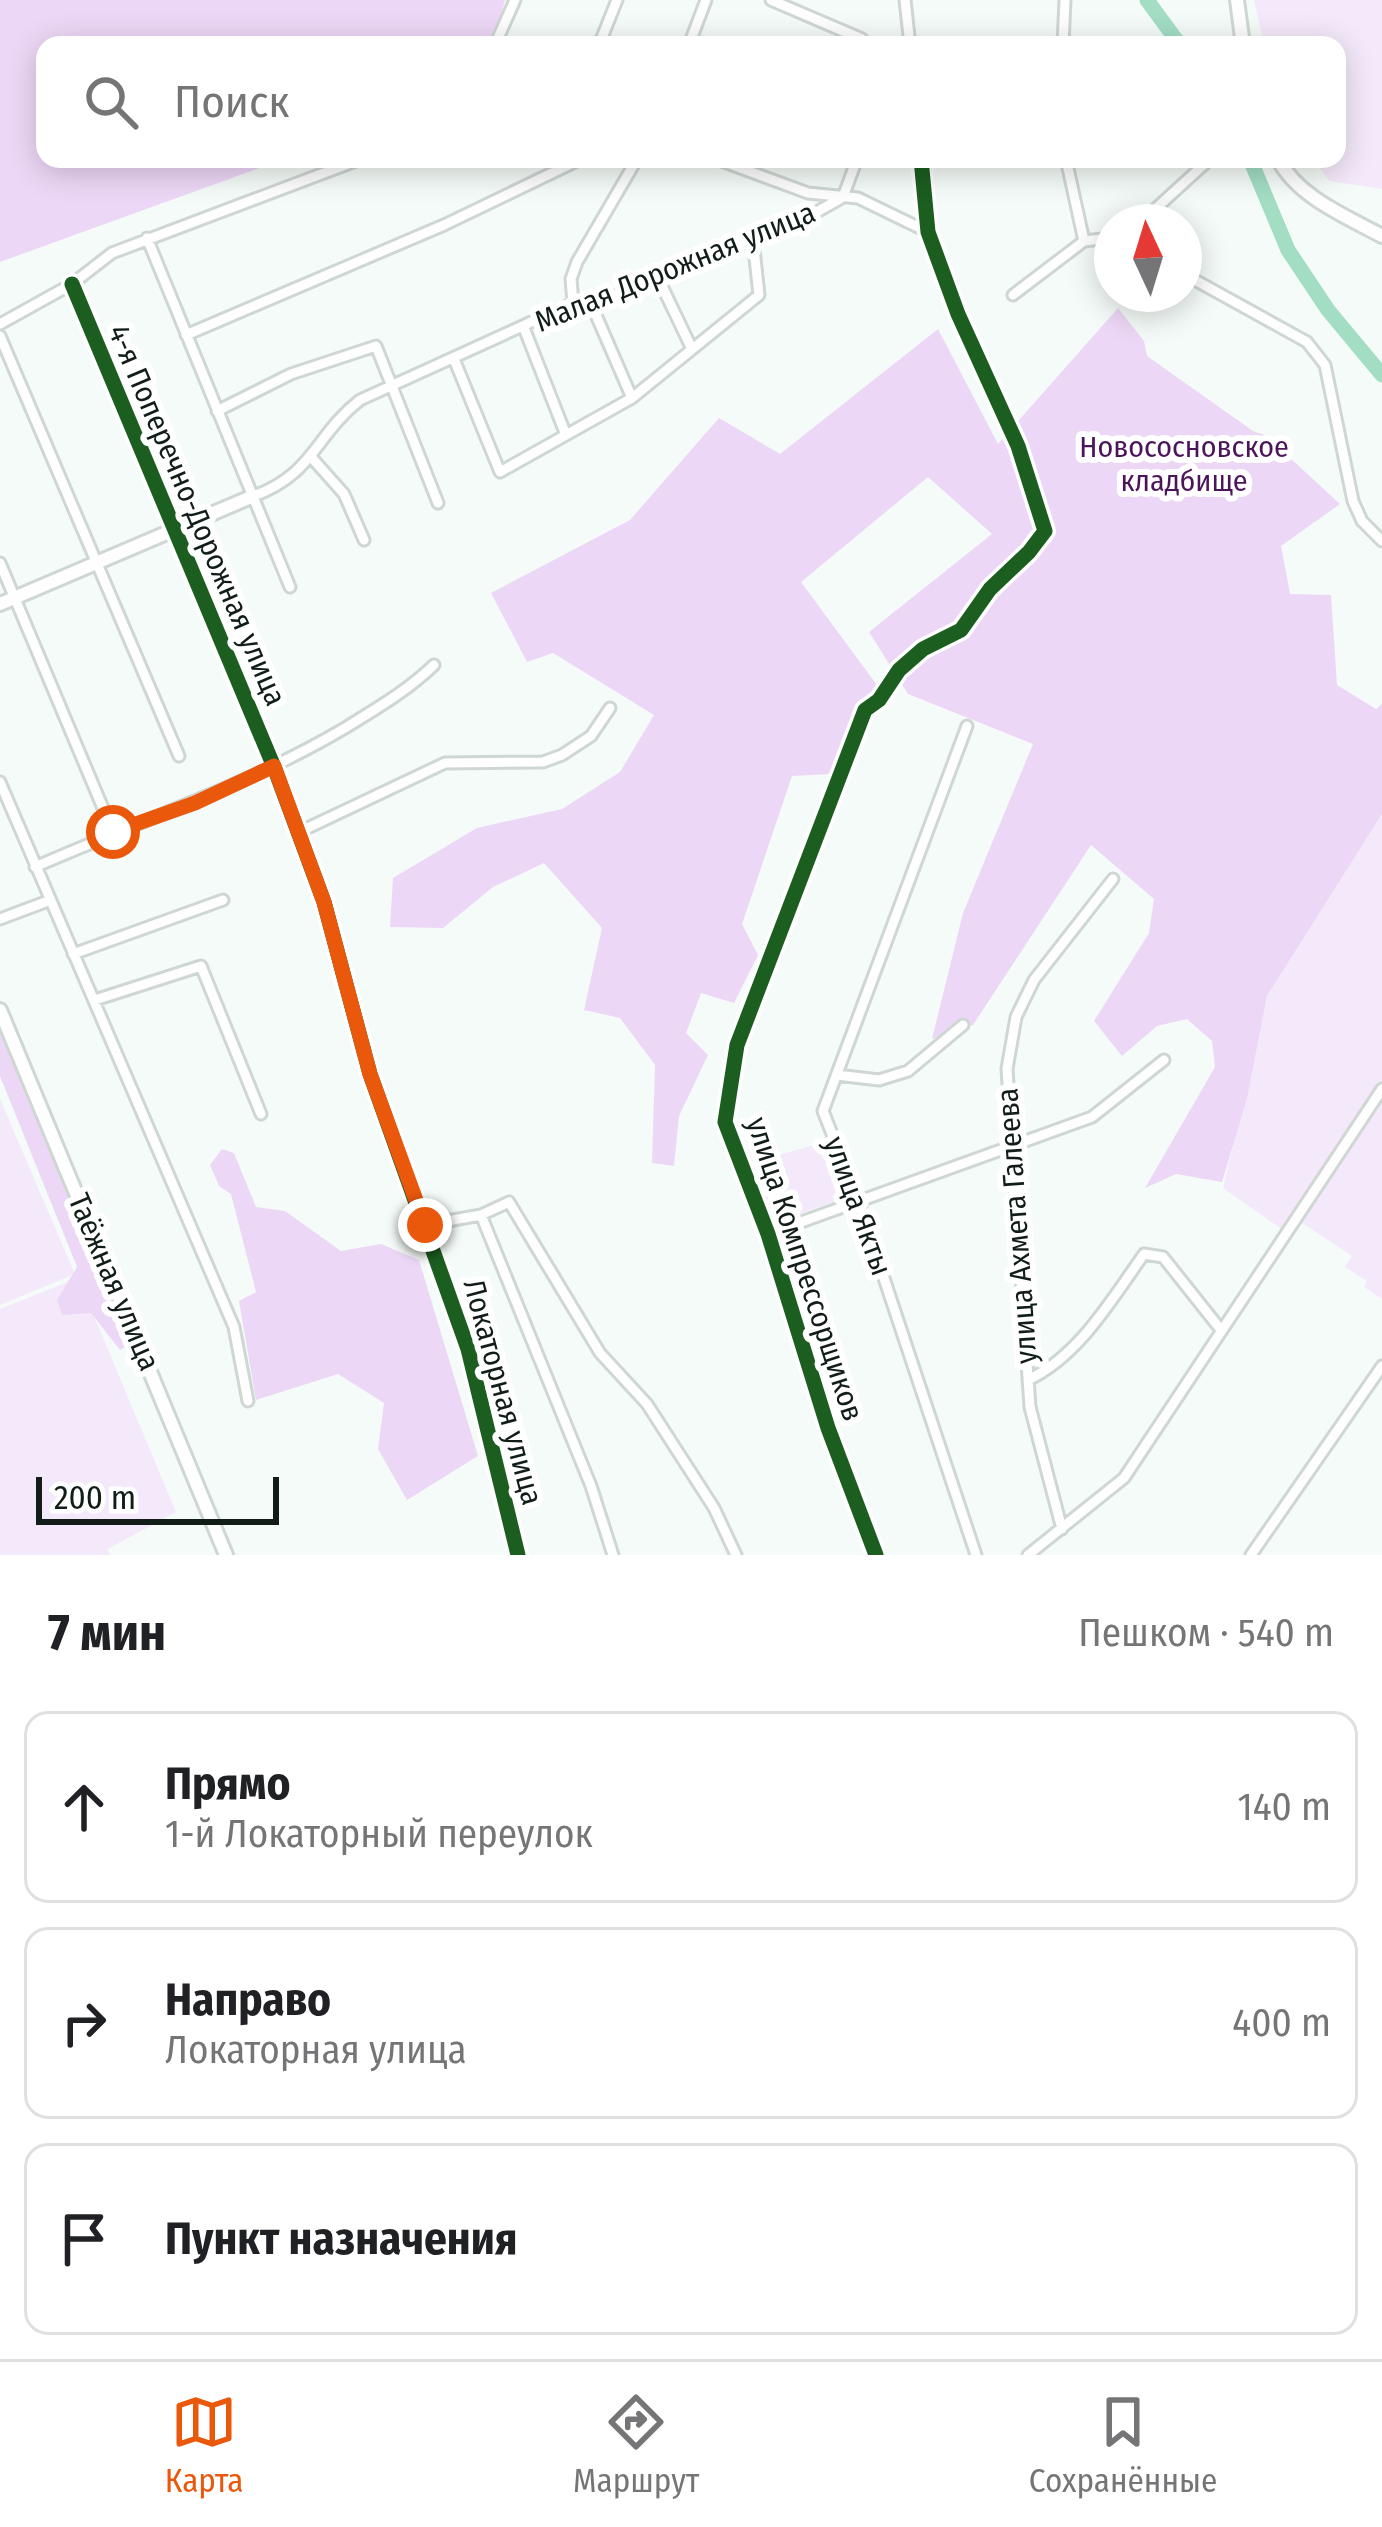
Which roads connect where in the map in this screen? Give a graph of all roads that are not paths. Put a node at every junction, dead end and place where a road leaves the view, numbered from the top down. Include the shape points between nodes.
1 (515, 0) edge
2 (617, 0) edge
3 (706, 0) edge
4 (771, 0) edge
5 (905, 0) edge
6 (1064, 0) edge
7 (1237, 0) edge
8 (499, 36) edge
9 (603, 36) edge
10 (692, 36) edge
11 (855, 36) edge
12 (909, 36) edge
13 (1063, 36) edge
14 (1243, 36) edge
15 (337, 168) edge
16 (562, 168) edge
17 (632, 168) edge
18 (740, 168) edge
19 (854, 168) edge
20 (922, 168) edge
21 (1068, 168) edge
22 (1200, 168) edge
23 (1282, 168) edge
24 (843, 197) junction
25 (1161, 204) edge
26 (928, 232) junction
27 (1382, 236) edge
28 (147, 238) junction
29 (752, 240) junction
30 (1094, 240) edge
31 (1084, 241) junction
32 (659, 280) junction
33 (72, 284) junction
34 (1202, 284) edge
35 (1013, 295) dead end
36 (589, 299) junction
37 (573, 303) junction
38 (0, 324) edge
39 (524, 328) junction
40 (186, 334) junction
41 (0, 336) edge
42 (691, 347) junction
43 (454, 358) junction
44 (391, 384) junction
45 (632, 398) junction
46 (218, 411) junction
47 (566, 435) junction
48 (312, 458) junction
49 (251, 497) junction
50 (438, 503) dead end
51 (173, 528) junction
52 (364, 540) dead end
53 (1382, 541) edge
54 (0, 562) edge
55 (98, 562) junction
56 (290, 587) dead end
57 (14, 598) junction
58 (0, 604) edge
59 (434, 665) dead end
60 (610, 708) dead end
61 (967, 726) dead end
62 (178, 756) dead end
63 (274, 766) junction
64 (0, 782) edge
65 (113, 832) junction
66 (297, 833) junction
67 (35, 867) junction
68 (1113, 879) dead end
69 (223, 900) dead end
70 (48, 901) junction
71 (0, 919) edge
72 (73, 954) junction
73 (95, 1000) junction
74 (0, 1010) edge
75 (963, 1024) dead end
76 (1164, 1060) dead end
77 (837, 1075) junction
78 (1382, 1089) edge
79 (261, 1114) dead end
80 (1011, 1147) junction
81 (858, 1200) junction
82 (481, 1215) junction
83 (425, 1225) junction
84 (768, 1234) junction
85 (1221, 1330) junction
86 (1382, 1366) edge
87 (1028, 1380) junction
88 (248, 1401) dead end
89 (1063, 1528) junction
90 (226, 1555) edge
91 (518, 1555) edge
92 (613, 1555) edge
93 (736, 1555) edge
94 (876, 1555) edge
95 (976, 1555) edge
96 (1028, 1555) edge
97 (1251, 1555) edge

1 - 8 street
2 - 9 street
3 - 10 street
4 - 11 street
5 - 12 street
6 - 13 street
7 - 14 street
15 - 28 street
16 - 40 street
17 - 37 street via 577,262
18 - 24 street
19 - 24 street
20 - 26 street
21 - 31 street
22 - 25 street
23 - 27 street via 1324,205
24 - 26 street, Малая Дорожная улица
24 - 29 street, Малая Дорожная улица
26 - 84 street, улица Компрессорщиков via 1045,531 961,630 923,649 865,710 736,1045 725,1122
28 - 33 street
28 - 40 street
29 - 32 street, Малая Дорожная улица
29 - 42 street via 759,296
30 - 31 street
31 - 35 street
32 - 36 street, Малая Дорожная улица
32 - 42 street
33 - 38 street
33 - 51 street, 4-я Поперечно-Дорожная улица
34 - 53 street via 1307,342 1325,365 1353,501
36 - 37 street, Малая Дорожная улица
36 - 45 street
37 - 39 street, Малая Дорожная улица
39 - 43 street, Малая Дорожная улица
39 - 47 street
40 - 46 street
41 - 55 street
42 - 45 street
43 - 44 street, Малая Дорожная улица
43 - 47 street via 500,472
44 - 46 street via 376,346 291,374
44 - 48 street, Малая Дорожная улица via 341,415
44 - 50 street
45 - 47 street
46 - 49 street
48 - 49 street, Малая Дорожная улица via 278,487
48 - 52 street via 344,494
49 - 51 street
49 - 56 street
51 - 55 street
51 - 63 street, 4-я Поперечно-Дорожная улица
54 - 57 street
55 - 57 street
55 - 62 street
57 - 58 street
57 - 65 street
59 - 63 street via 410,689
60 - 66 street via 591,736 562,755 445,763
61 - 77 street, улица Якты
63 - 65 street
63 - 66 street, Локаторная улица
64 - 67 street
65 - 67 street
66 - 83 street, Локаторная улица
67 - 70 street
68 - 80 street, улица Ахмета Галеева via 1034,980 1016,1017 1007,1069
69 - 72 street
70 - 71 street
70 - 72 street
72 - 73 street
73 - 79 street via 201,966
73 - 88 street via 234,1327
74 - 90 street, Таёжная улица
75 - 77 street via 908,1071 879,1080
76 - 80 street via 1092,1118
77 - 81 street, улица Якты via 823,1111
78 - 85 street
80 - 81 street
80 - 87 street, улица Ахмета Галеева
81 - 84 street
81 - 95 street, улица Якты
82 - 83 street
82 - 92 street
82 - 93 street via 508,1202 600,1353 647,1404
83 - 91 street, Локаторная улица via 468,1349
84 - 94 street, улица Компрессорщиков
85 - 87 street via 1163,1257 1144,1254 1052,1369
85 - 89 street via 1124,1478
86 - 97 street
87 - 89 street, улица Ахмета Галеева
89 - 96 street

